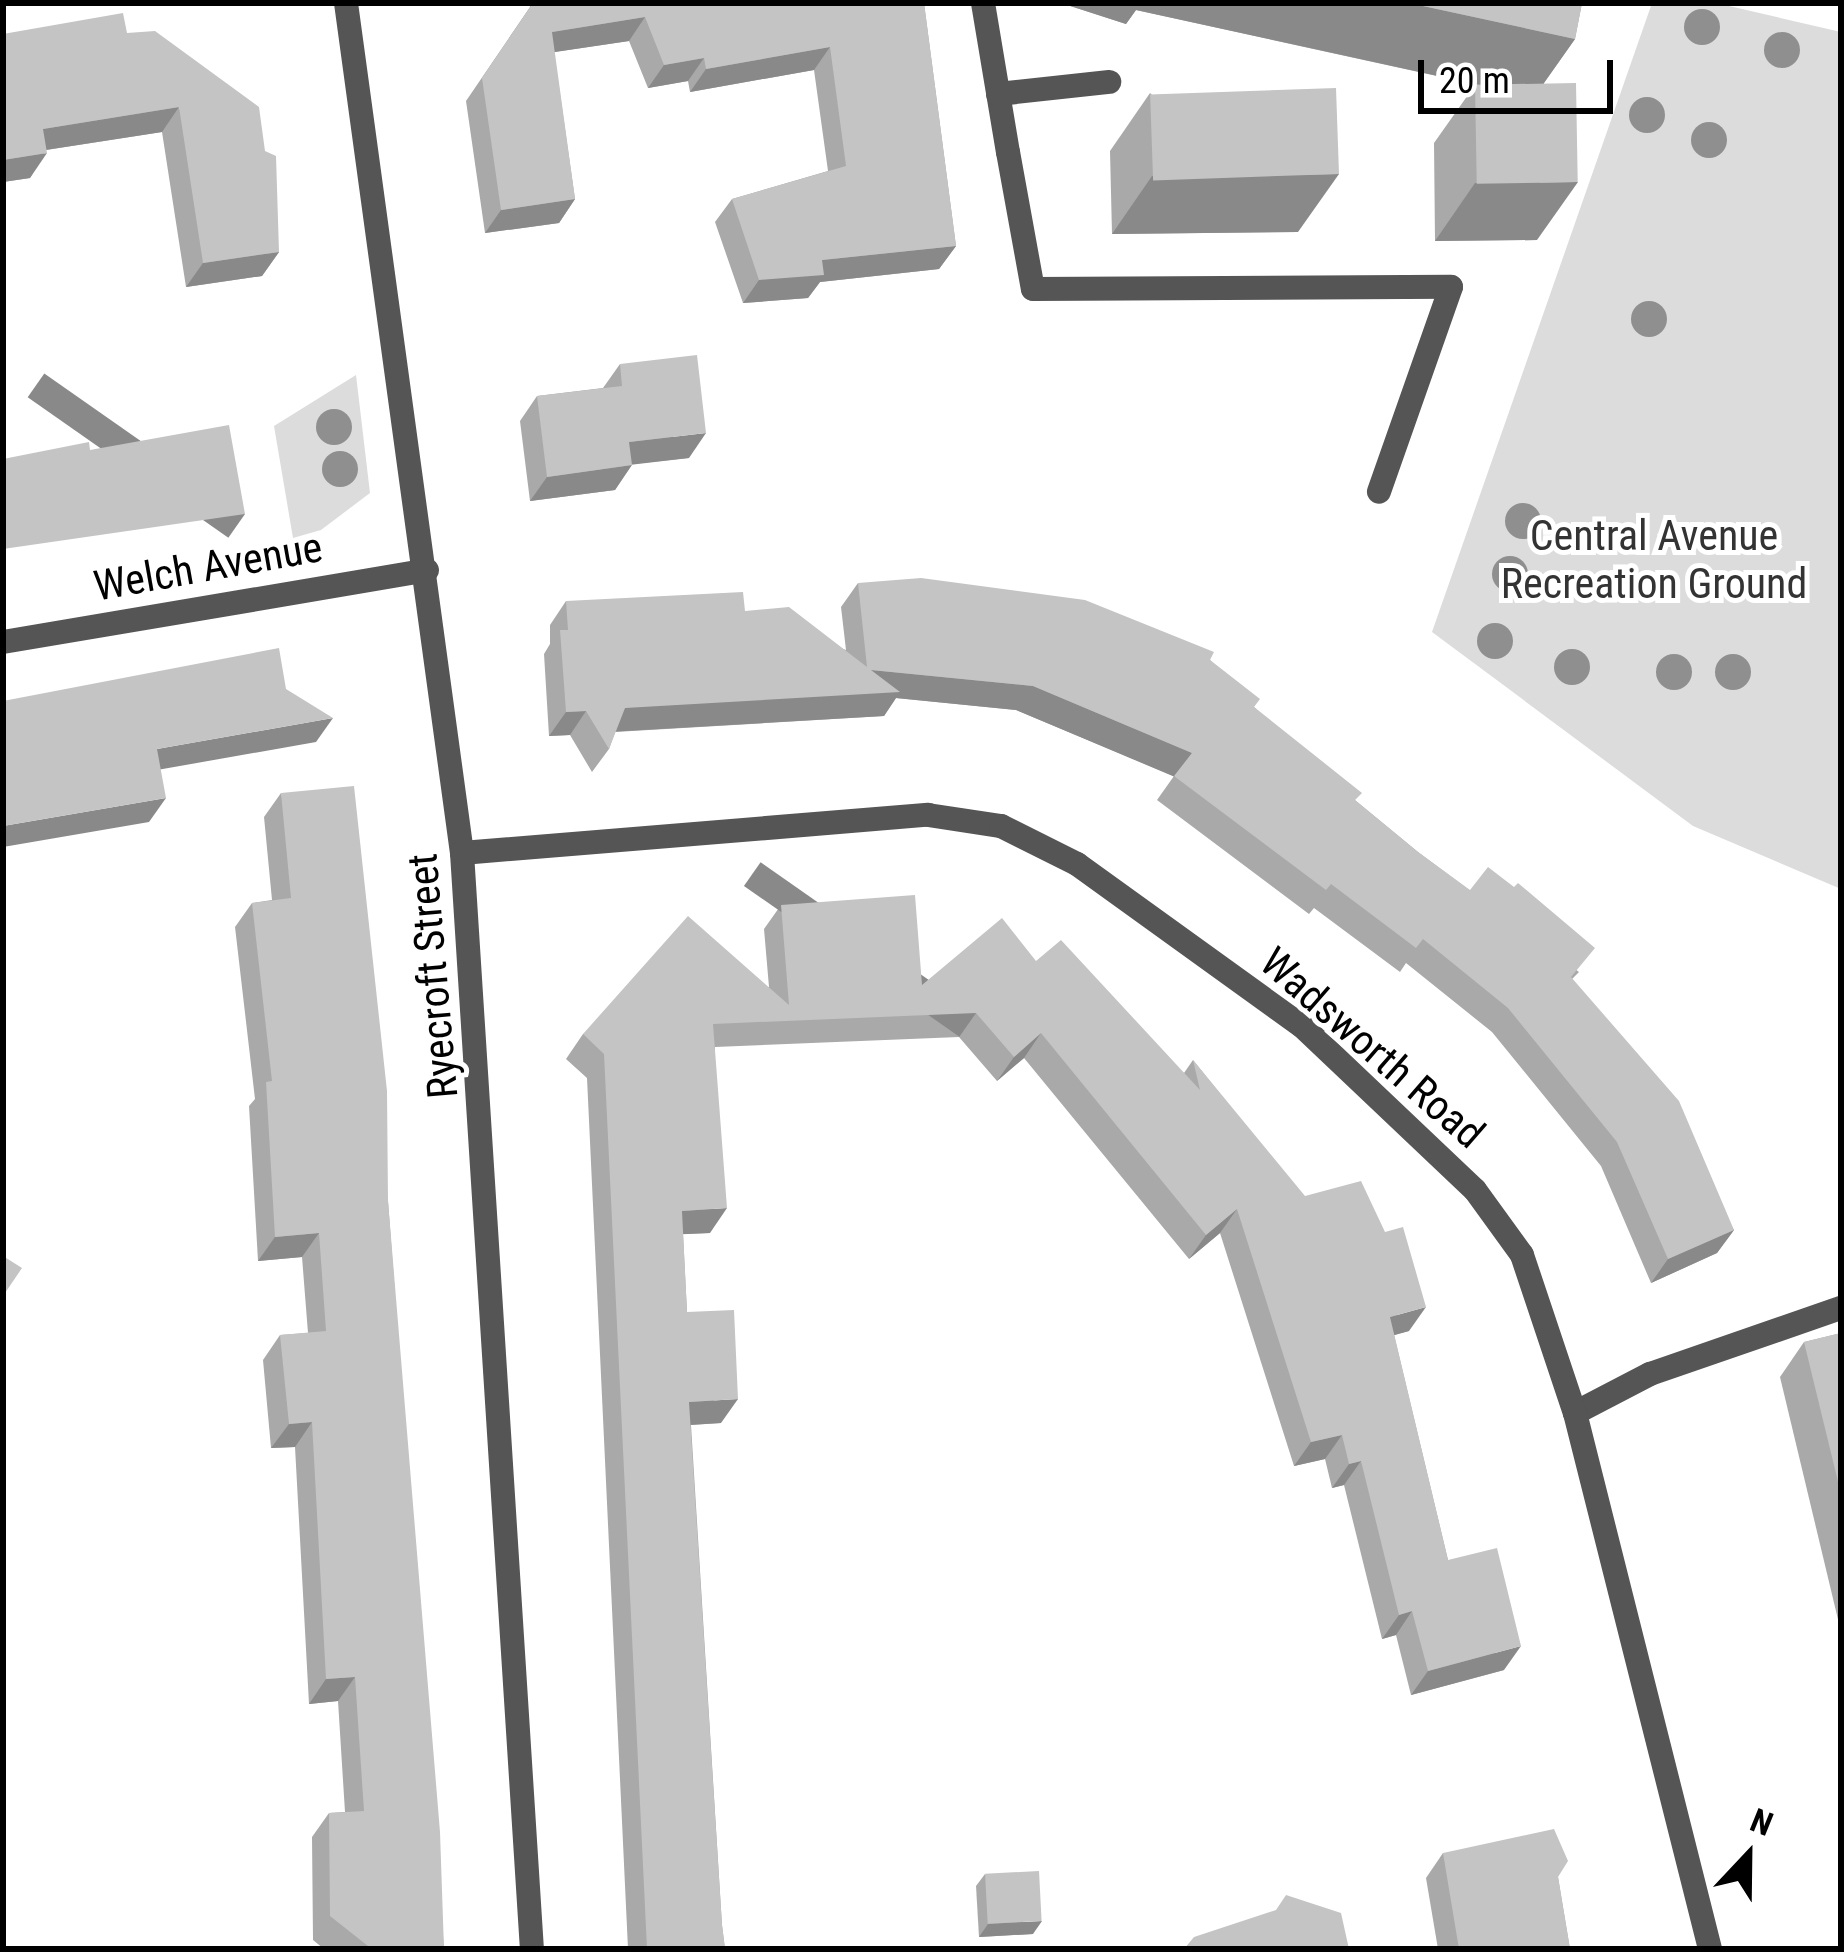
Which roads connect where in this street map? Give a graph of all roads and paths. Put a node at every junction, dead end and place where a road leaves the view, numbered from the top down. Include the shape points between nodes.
1 (346, 3) edge
2 (982, 3) edge
3 (1109, 82) dead end
4 (998, 94) junction
5 (1379, 492) dead end
6 (427, 570) junction
7 (3, 642) edge
8 (463, 853) junction
9 (1841, 1308) edge
10 (1575, 1412) junction
11 (532, 1949) edge
12 (1710, 1949) edge

1 - 6 street, Ryecroft Street
2 - 4 street
3 - 4 street
4 - 5 street via 1033,289 1451,287
6 - 7 street, Welch Avenue
6 - 8 street, Ryecroft Street
8 - 10 street, Wadsworth Road via 928,815 1030,835 1302,1026 1475,1190 1522,1256
8 - 11 street, Ryecroft Street
9 - 10 street via 1649,1374
10 - 12 street, Wadsworth Road

